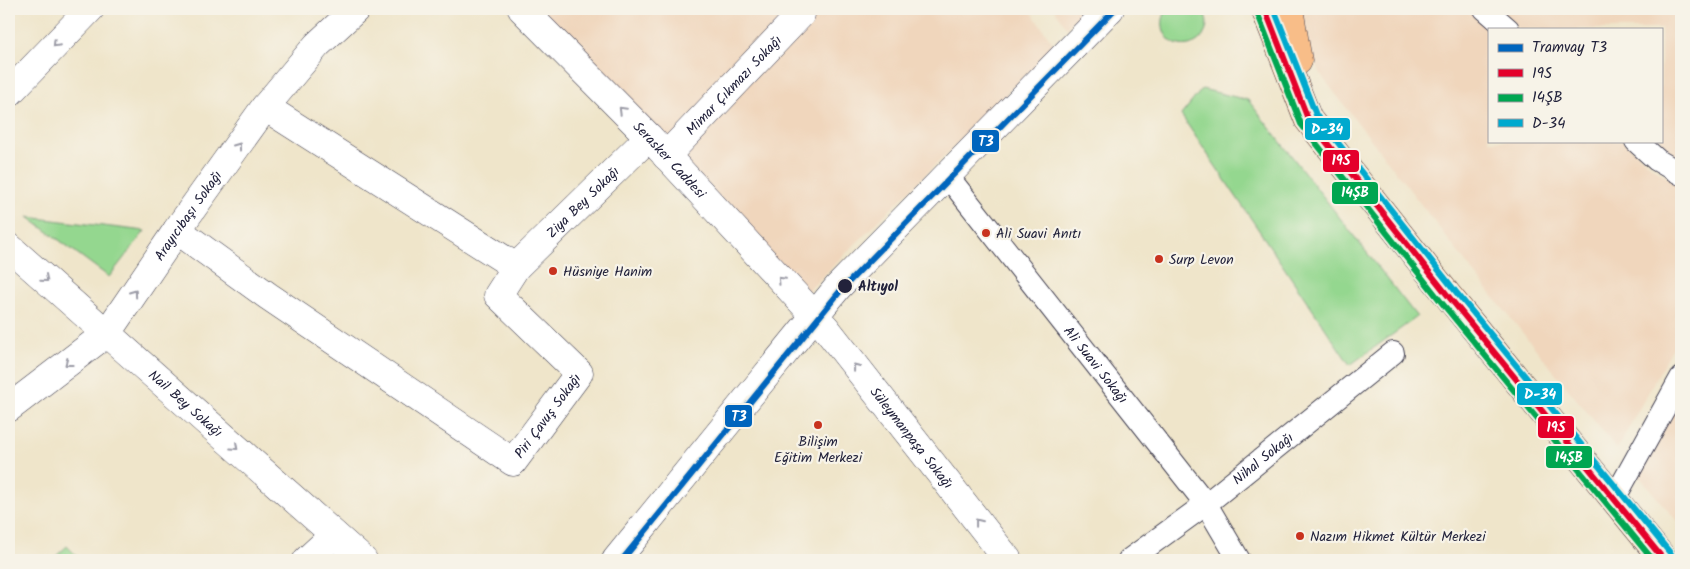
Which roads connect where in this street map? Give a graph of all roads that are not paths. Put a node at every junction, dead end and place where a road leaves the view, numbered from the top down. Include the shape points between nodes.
1 (90, 9) edge
2 (356, 9) edge
3 (522, 9) edge
4 (1110, 9) edge
5 (1266, 9) edge
6 (1289, 9) edge
7 (1485, 9) edge
8 (801, 14) dead end
9 (1507, 28) edge
10 (9, 93) edge
11 (265, 107) junction
12 (1308, 119) junction
13 (1637, 142) edge
14 (658, 146) junction
15 (1681, 174) edge
16 (946, 176) junction
17 (177, 230) junction
18 (9, 247) edge
19 (516, 267) junction
20 (814, 316) junction
21 (106, 333) junction
22 (1393, 353) dead end
23 (1681, 378) edge
24 (9, 408) edge
25 (1614, 499) junction
26 (1206, 504) junction
27 (334, 535) junction
28 (307, 560) edge
29 (363, 560) edge
30 (616, 560) edge
31 (1008, 560) edge
32 (1129, 560) edge
33 (1239, 560) edge
34 (1664, 560) edge

1 -> 10 street
2 - 11 street, Arayıcıbaşı Sokağı via 317,45
14 -> 3 street, Serasker Caddesi
4 - 16 street
5 - 12 main road
6 - 12 main road
7 - 9 street
8 - 14 street, Mimar Çıkmazı Sokağı
17 -> 11 street, Arayıcıbaşı Sokağı
11 - 19 street
12 - 25 main road via 1448,297
13 - 15 street via 1657,160
14 - 19 street, Ziya Bey Sokağı
20 -> 14 street, Serasker Caddesi
16 - 20 street
16 - 26 street, Ali Suavi Sokağı
17 - 19 street, Piri Çavuş Sokağı via 268,296 513,462 579,373 498,295
21 -> 17 street, Arayıcıbaşı Sokağı
18 -> 21 street, Nail Bey Sokağı
20 - 30 street
31 -> 20 street, Süleymanpaşa Sokağı
21 -> 24 street, Arayıcıbaşı Sokağı
21 -> 27 street, Nail Bey Sokağı
22 - 26 street, Nihal Sokağı
23 - 25 street
25 - 34 main road
26 - 32 street, Nihal Sokağı
26 - 33 street, Ali Suavi Sokağı
27 - 28 street
27 - 29 street, Nail Bey Sokağı

